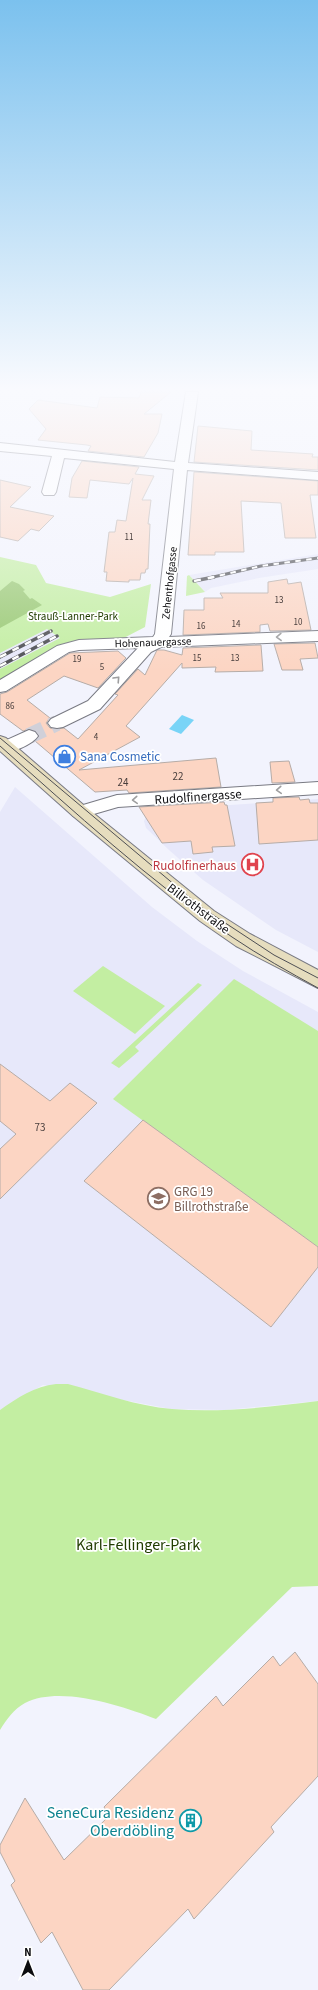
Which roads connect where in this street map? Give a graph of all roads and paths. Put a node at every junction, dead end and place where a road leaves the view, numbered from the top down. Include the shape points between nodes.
1 (51, 485) edge
2 (179, 485) edge
3 (49, 492) dead end
4 (318, 636) edge
5 (158, 642) junction
6 (0, 687) edge
7 (57, 723) tunnel mouth
8 (29, 736) tunnel mouth
9 (3, 745) edge
10 (318, 788) edge
11 (80, 812) junction
12 (318, 980) edge

1 - 3 street
2 - 5 street, Zehenthofgasse via 163,634
4 -> 5 street, Hohenauergasse
5 - 6 street, Hohenauergasse via 79,645 62,649
7 -> 5 street via 94,705 145,649
8 - 9 street
9 - 11 main road, Billrothstraße
10 -> 11 street, Rudolfinergasse via 117,801
11 - 12 main road, Billrothstraße via 207,916 243,940

